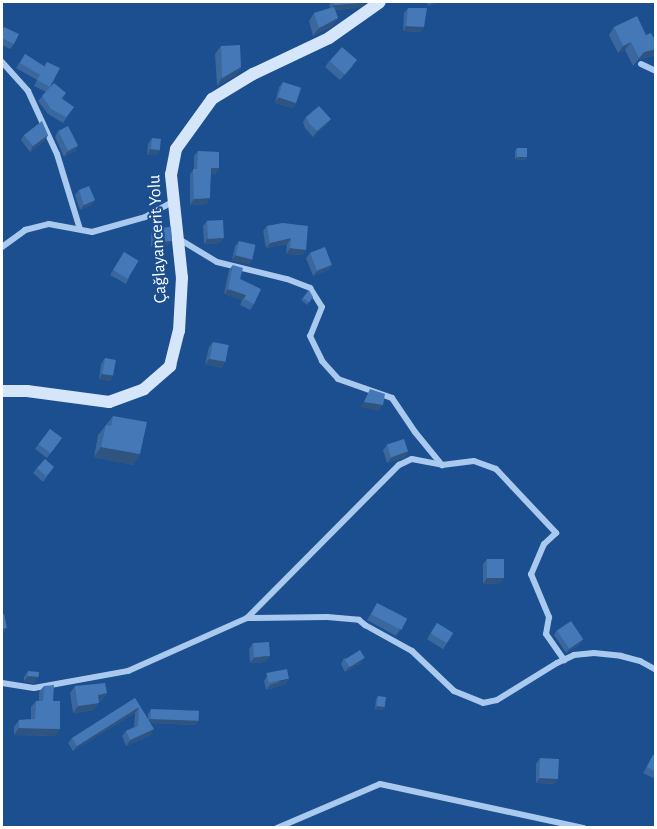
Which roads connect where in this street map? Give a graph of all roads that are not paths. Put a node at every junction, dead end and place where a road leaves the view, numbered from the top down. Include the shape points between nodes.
1 (380, 2) edge
2 (2, 62) edge
3 (641, 64) edge
4 (656, 72) edge
5 (175, 200) junction
6 (80, 229) junction
7 (179, 239) junction
8 (2, 247) edge
9 (2, 391) edge
10 (442, 465) junction
11 (248, 618) junction
12 (564, 660) junction
13 (656, 670) edge
14 (2, 683) edge
15 (277, 828) edge
16 (584, 828) edge

1 - 5 main road, Çağlayancerit Yolu via 329,38 253,74 212,99 176,149 171,175
2 - 6 street via 28,91 57,154
3 - 4 street
5 - 6 street via 135,220 92,232
5 - 7 main road, Çağlayancerit Yolu
6 - 8 street via 49,224 25,230
7 - 9 main road, Çağlayancerit Yolu via 179,331 170,366 144,389 109,402
7 - 10 street via 217,262 310,288 322,307 310,336 322,361 338,379 392,398
10 - 11 street via 412,459 399,465
10 - 12 street via 474,461 496,469 556,534 544,544 531,574 549,617 546,634
11 - 12 street via 359,620 412,651 454,691 483,703 497,700
11 - 14 street via 128,671 34,688
12 - 13 street via 594,653 640,661
15 - 16 street via 380,784

